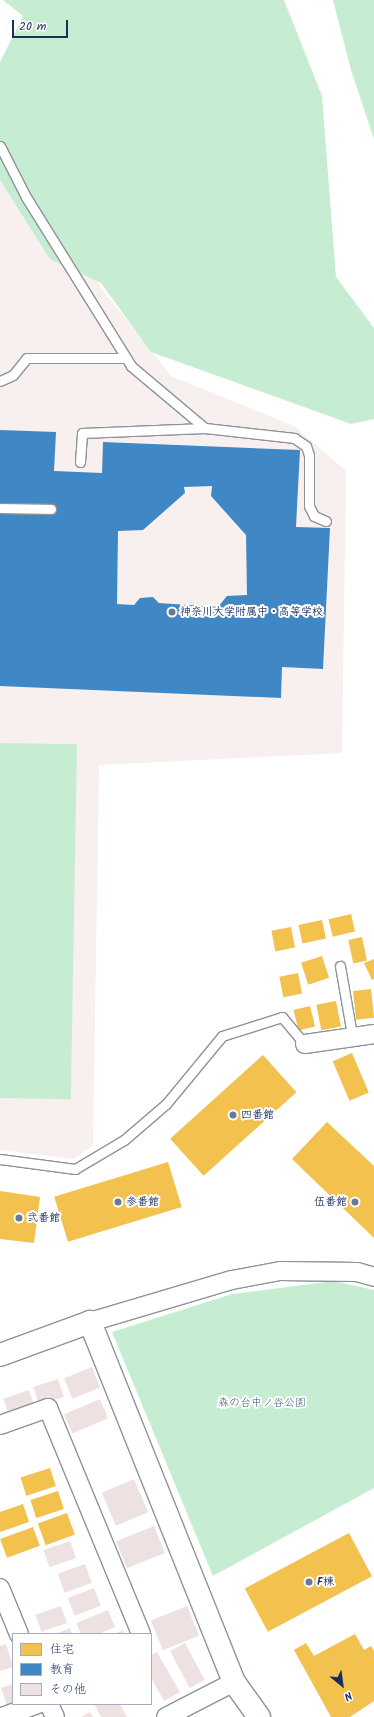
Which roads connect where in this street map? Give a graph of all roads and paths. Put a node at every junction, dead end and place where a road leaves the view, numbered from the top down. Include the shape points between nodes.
1 (0, 146) edge
2 (126, 358) junction
3 (0, 381) edge
4 (205, 428) junction
5 (80, 462) dead end
6 (0, 508) edge
7 (51, 509) dead end
8 (326, 521) dead end
9 (340, 966) dead end
10 (374, 1034) edge
11 (352, 1035) junction
12 (305, 1044) joint
13 (0, 1159) edge
14 (374, 1277) edge
15 (90, 1322) junction
16 (0, 1355) edge
17 (0, 1425) edge
18 (0, 1588) edge
19 (6, 1618) edge
20 (18, 1633) edge
21 (141, 1633) edge
22 (234, 1682) junction
23 (35, 1705) edge
24 (49, 1705) edge
25 (2, 1717) edge
26 (55, 1717) edge
27 (166, 1717) edge
28 (259, 1717) edge

1 - 2 lane via 26,197
2 - 3 lane via 28,358 13,375
2 - 4 lane via 152,387
4 - 5 lane via 82,433
4 - 8 lane via 294,438 306,446 309,506 314,516
6 - 7 lane
9 - 11 lane
10 - 11 street
11 - 12 street
12 - 13 lane via 282,1017 222,1036 166,1104 124,1140 75,1169
14 - 15 street via 357,1272 280,1271 232,1280
15 - 16 street
15 - 22 street
17 - 21 street via 48,1408
18 - 19 street
19 - 20 street
22 - 27 street
22 - 28 street
23 - 25 street
24 - 26 street

